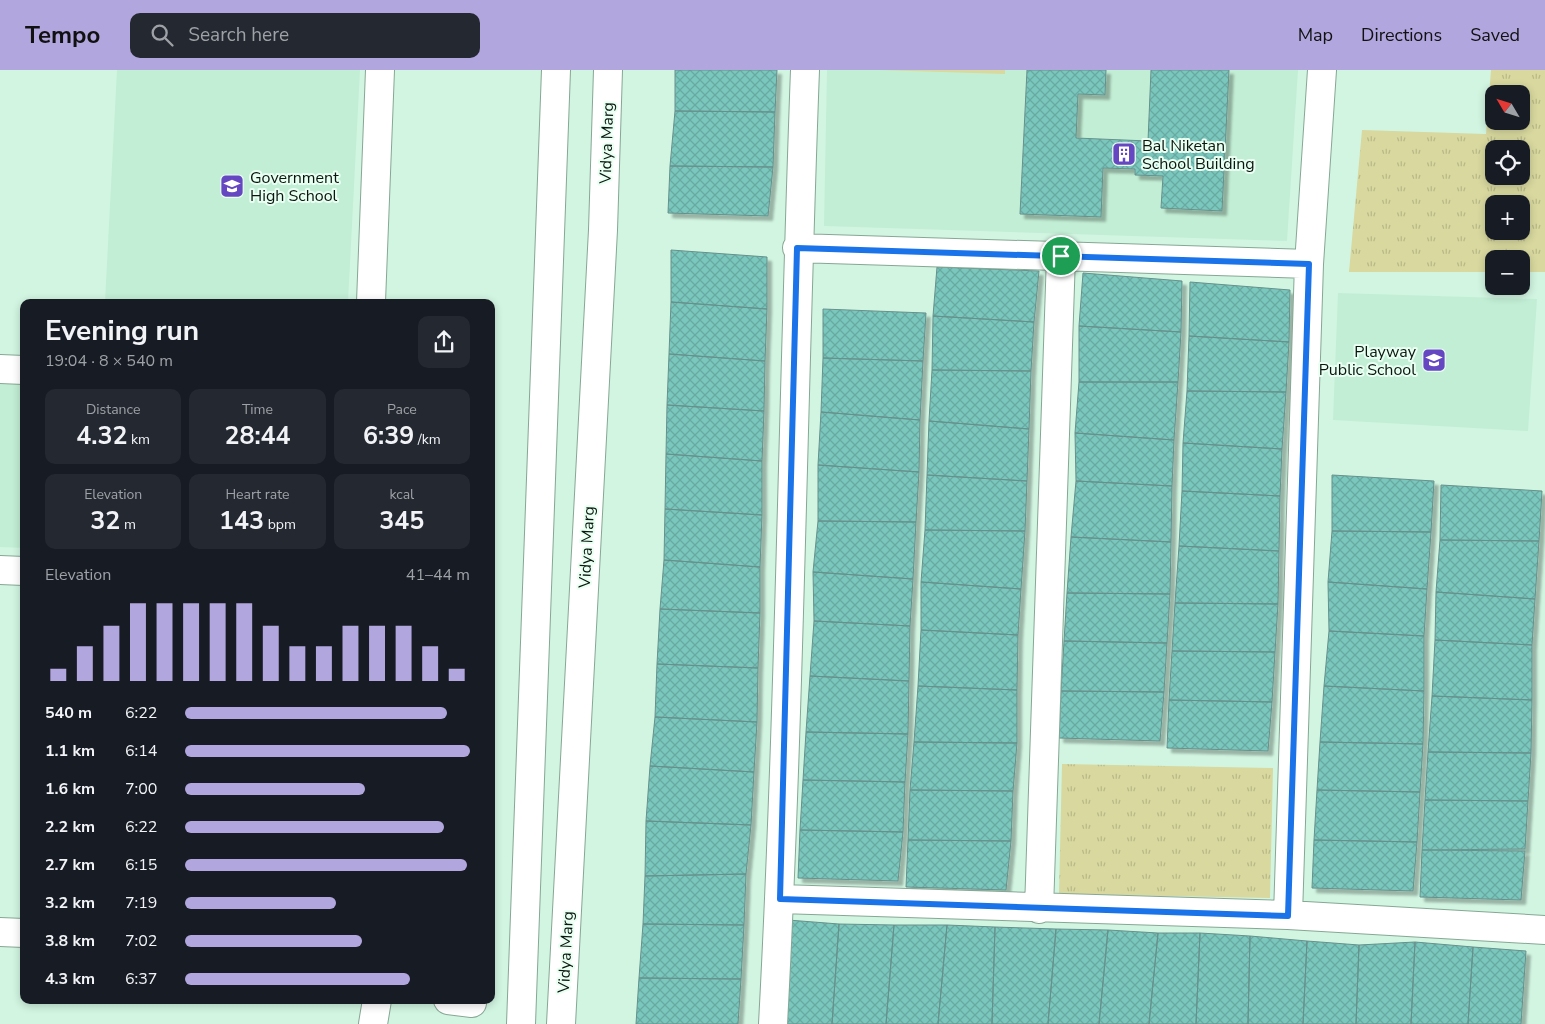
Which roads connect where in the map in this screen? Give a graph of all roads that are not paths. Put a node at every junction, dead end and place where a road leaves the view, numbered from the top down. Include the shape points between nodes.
1 (380, 70) edge
2 (556, 70) edge
3 (608, 70) edge
4 (804, 70) edge
5 (1322, 70) edge
6 (797, 248) junction
7 (1061, 256) junction
8 (1309, 264) junction
9 (371, 299) edge
10 (0, 369) edge
11 (20, 370) edge
12 (0, 570) edge
13 (20, 572) edge
14 (780, 899) junction
15 (1039, 909) junction
16 (1288, 916) junction
17 (1545, 930) edge
18 (0, 932) edge
19 (20, 933) edge
20 (376, 1004) edge
21 (373, 1024) edge
22 (521, 1024) edge
23 (562, 1024) edge
24 (773, 1024) edge

1 - 9 street
2 - 22 street
3 - 23 street, Vidya Marg via 603,230
4 - 6 street
5 - 8 street
6 - 7 street
6 - 14 street
7 - 8 street
7 - 15 street
8 - 16 street
10 - 11 street
12 - 13 street
14 - 15 street
14 - 24 street
15 - 16 street
16 - 17 street
18 - 19 street
20 - 21 street

